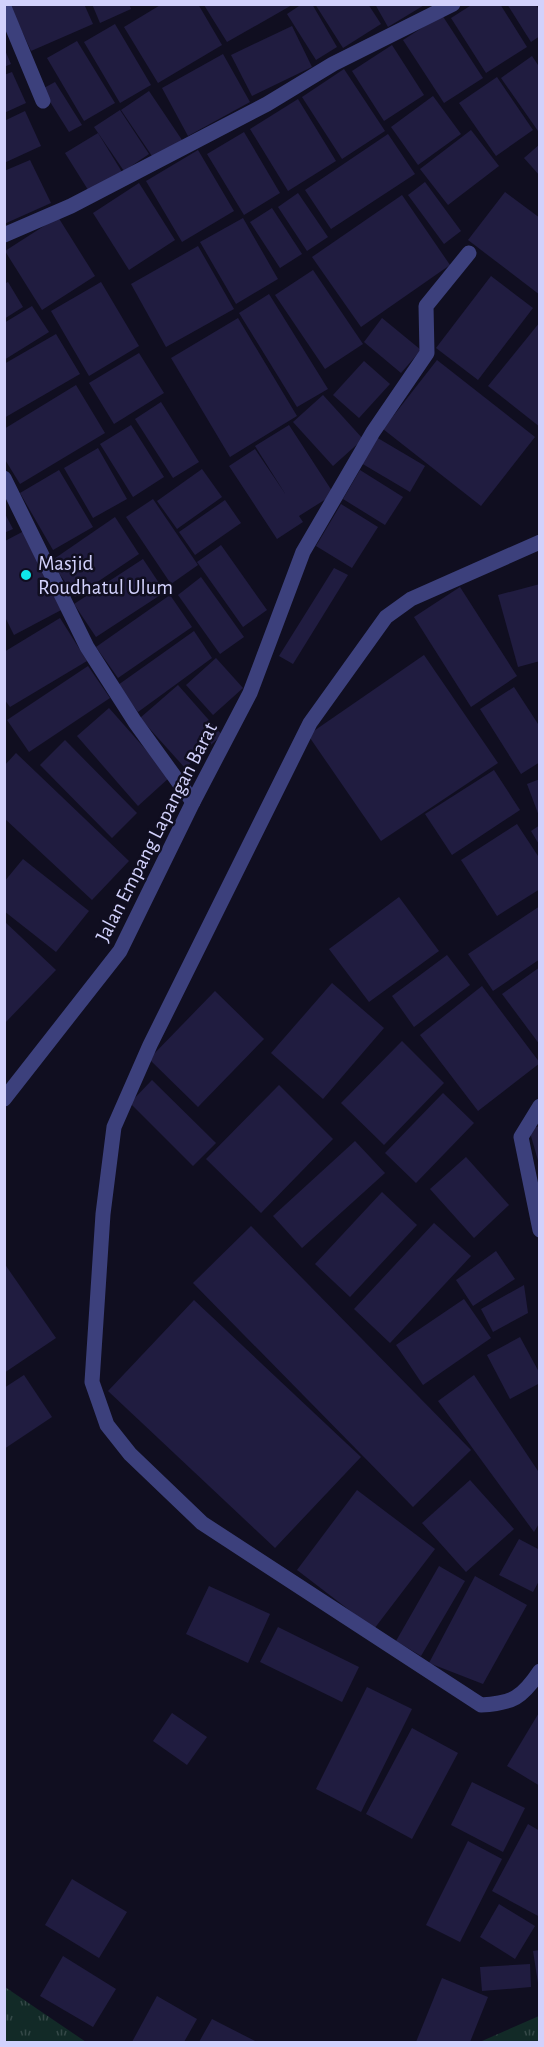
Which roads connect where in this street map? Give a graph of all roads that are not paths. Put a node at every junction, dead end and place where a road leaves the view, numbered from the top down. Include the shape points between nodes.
1 (453, 4) edge
2 (4, 7) edge
3 (42, 101) dead end
4 (4, 235) edge
5 (469, 253) dead end
6 (4, 478) edge
7 (540, 542) edge
8 (193, 802) junction
9 (4, 1100) edge
10 (540, 1106) edge
11 (540, 1230) edge
12 (540, 1671) edge

1 - 4 street via 333,64 267,104 71,206
2 - 3 street
5 - 8 street, Jalan Empang Lapangan Barat via 426,306 426,353 373,432 303,552 250,693
6 - 8 street via 87,647
7 - 12 street via 411,599 386,617 309,723 150,1045 114,1127 92,1382 107,1425 130,1454 202,1523 471,1699 481,1705 512,1701 527,1690
8 - 9 street, Jalan Empang Lapangan Barat via 120,951
10 - 11 street via 521,1137

